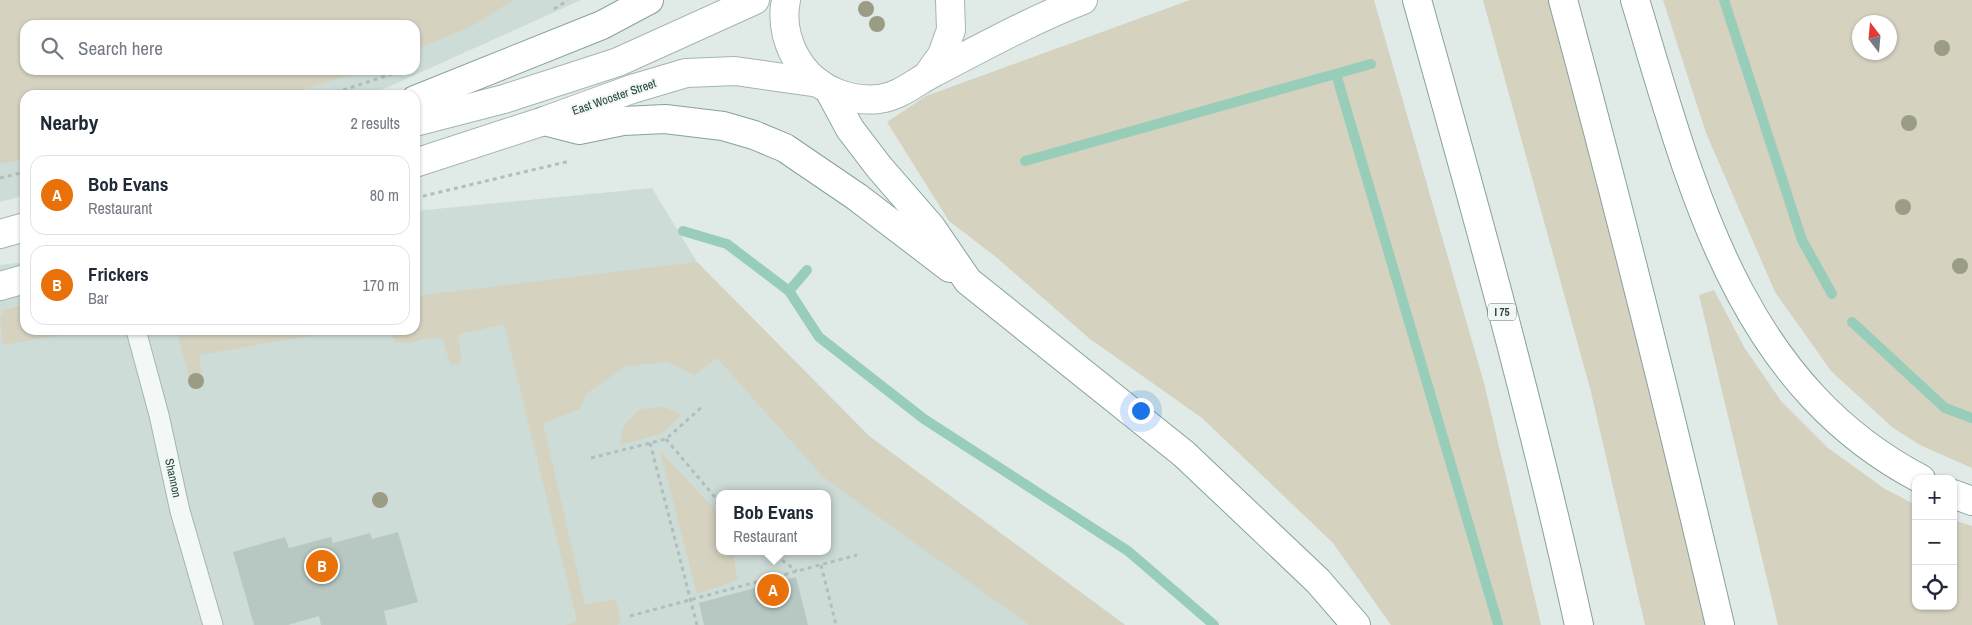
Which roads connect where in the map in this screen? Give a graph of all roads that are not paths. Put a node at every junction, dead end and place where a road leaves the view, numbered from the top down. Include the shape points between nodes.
1 (649, 0) edge
2 (755, 0) edge
3 (786, 0) edge
4 (950, 0) edge
5 (1084, 0) edge
6 (1417, 0) edge
7 (1563, 0) edge
8 (1636, 0) edge
9 (927, 76) junction
10 (824, 87) junction
11 (420, 98) edge
12 (420, 121) edge
13 (544, 121) junction
14 (420, 161) edge
15 (20, 228) edge
16 (0, 234) edge
17 (20, 280) edge
18 (968, 281) junction
19 (0, 286) edge
20 (137, 335) edge
21 (1914, 475) edge
22 (1957, 495) edge
23 (1972, 501) edge
24 (213, 625) edge
25 (1356, 625) edge
26 (1579, 625) edge
27 (1720, 625) edge

1 - 11 main road via 602,25
2 - 12 main road via 618,62
3 - 10 main road, East Wooster Street via 786,34 794,56 809,76
4 - 9 main road, East Wooster Street via 951,30 942,55
5 - 9 main road, East Wooster Street via 1051,12
6 - 26 main road, I 75 via 1557,526
7 - 27 main road via 1679,448
8 - 21 main road via 1683,156 1714,240 1747,308 1773,350 1804,388 1858,439
9 - 10 main road, East Wooster Street via 905,91 880,99 854,99
10 - 13 main road, East Wooster Street via 735,71 686,73
10 - 18 main road via 850,129 931,227
13 - 14 main road, East Wooster Street
13 - 18 main road via 579,130 623,121 665,119 723,126 754,136 785,148
15 - 16 main road
17 - 19 main road
18 - 25 main road via 1184,454 1318,581
20 - 24 lane, Shannon via 180,511
22 - 23 main road

